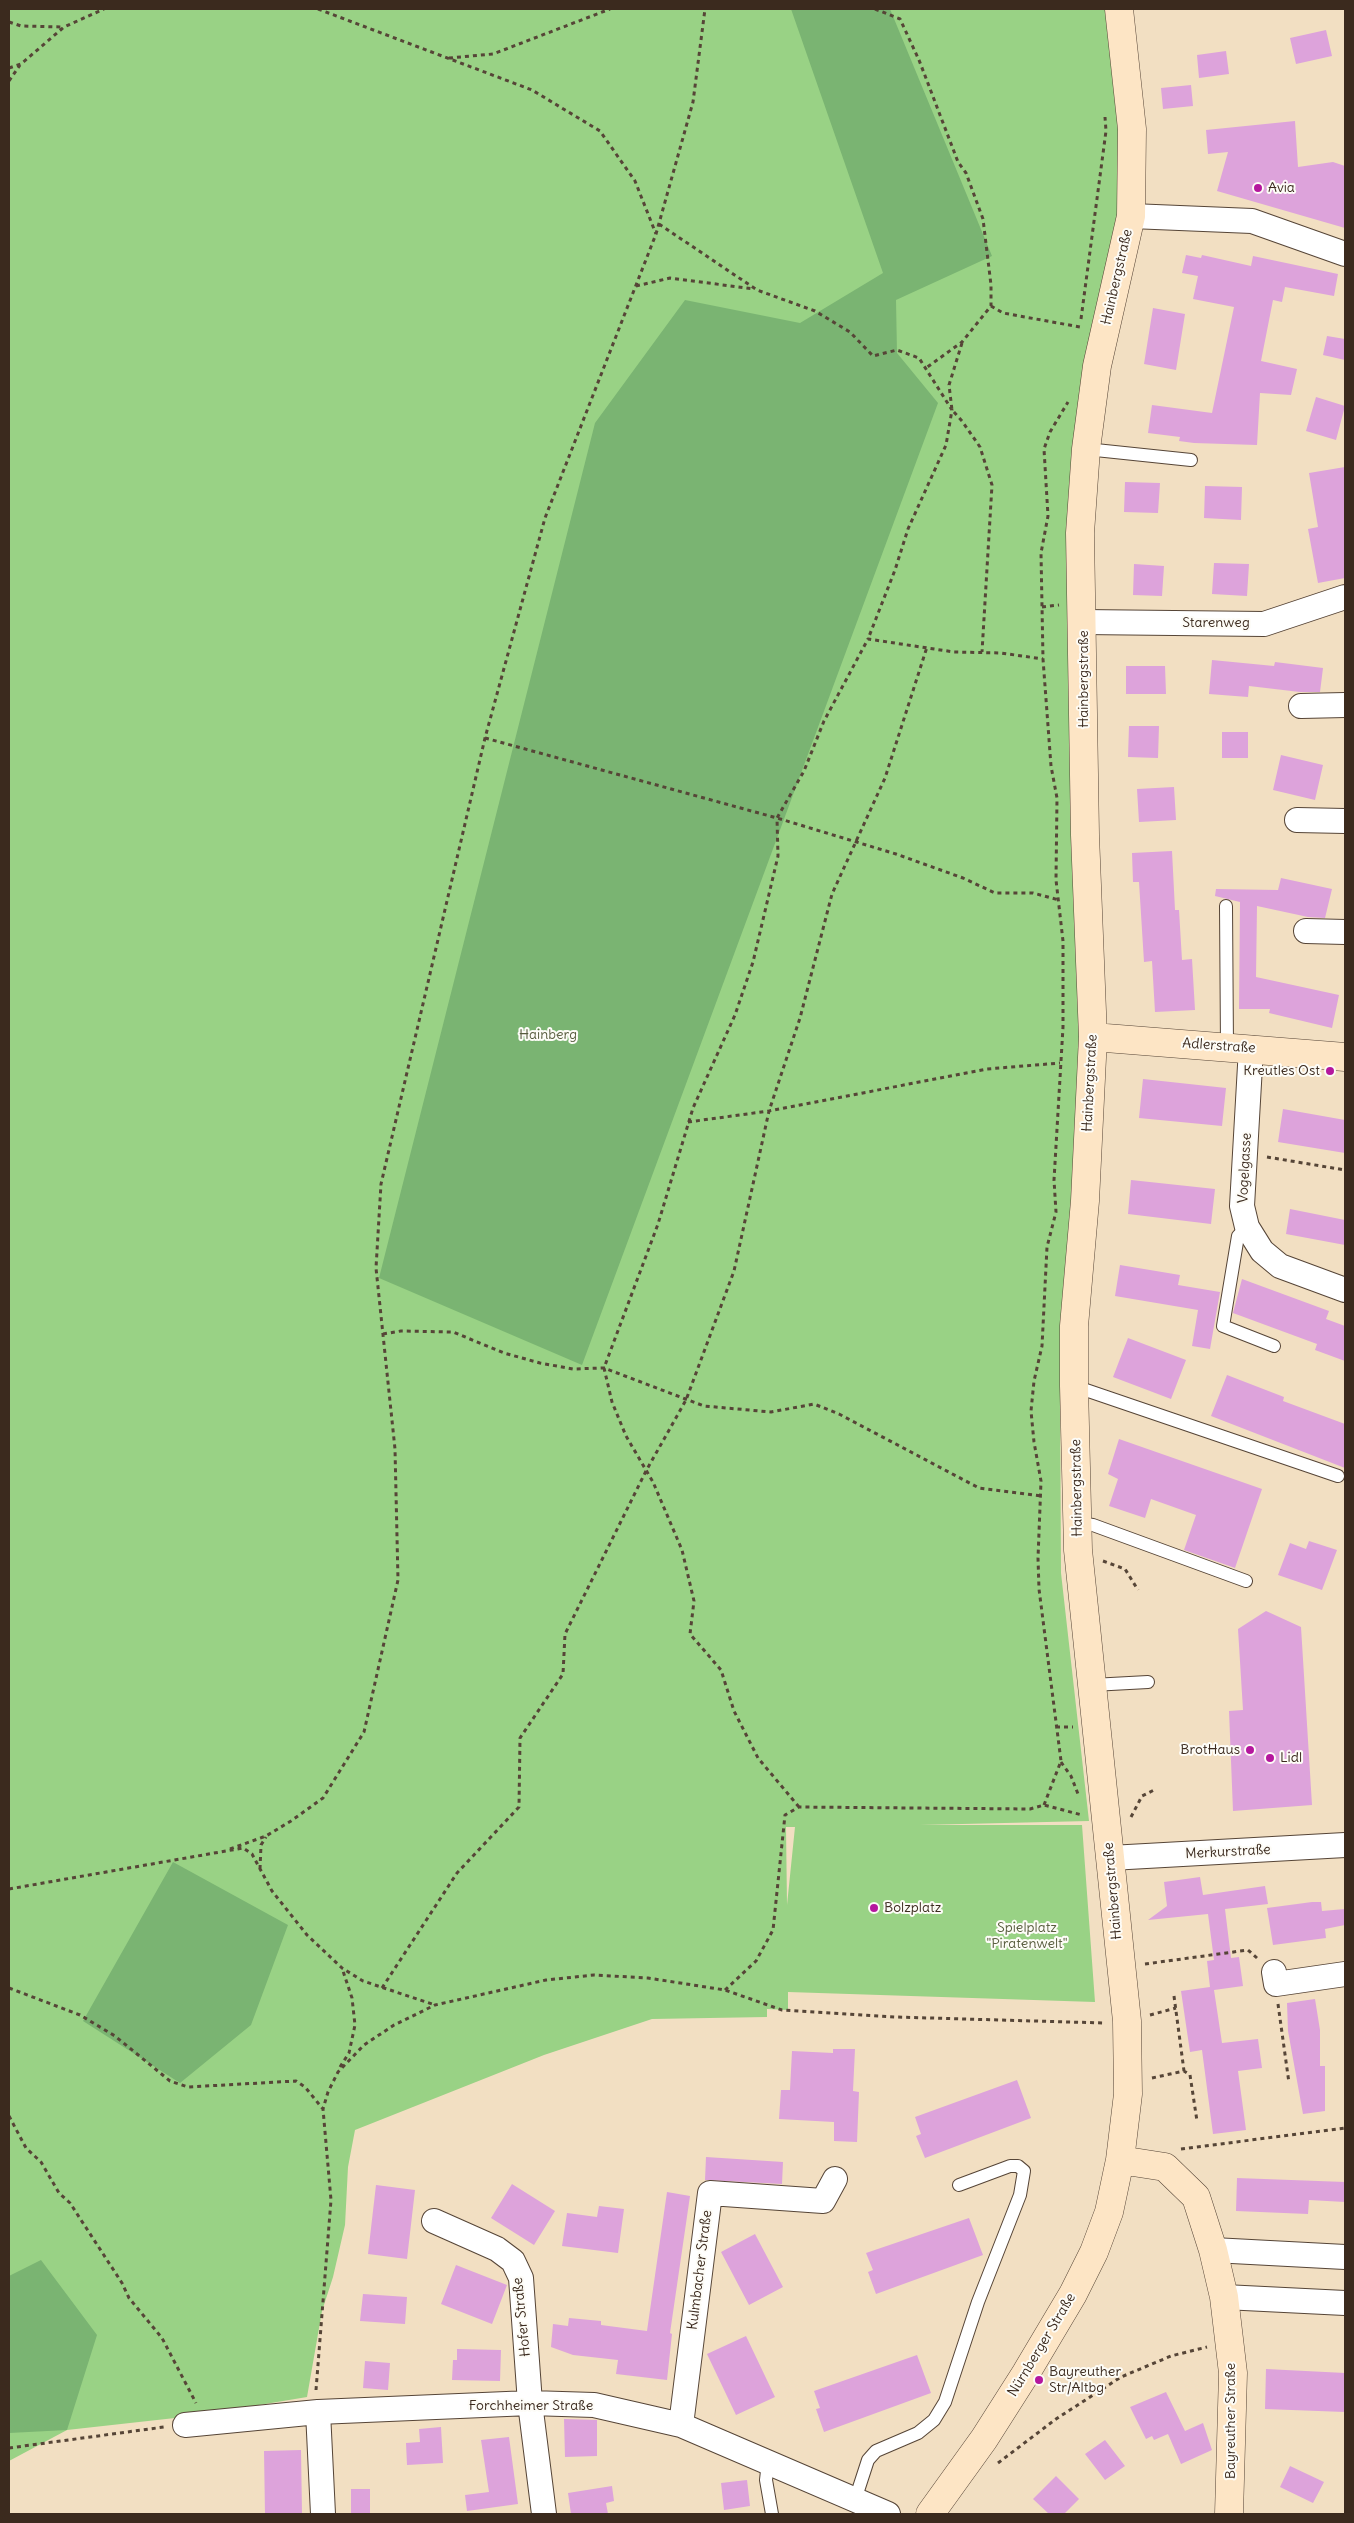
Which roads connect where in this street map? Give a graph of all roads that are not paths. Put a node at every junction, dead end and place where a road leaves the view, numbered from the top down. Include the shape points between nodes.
1 (1119, 9) edge
2 (1131, 216) junction
3 (1345, 254) edge
4 (1086, 449) junction
5 (1191, 460) dead end
6 (1345, 597) edge
7 (1083, 622) junction
8 (1345, 705) edge
9 (1301, 706) dead end
10 (1297, 820) dead end
11 (1345, 821) edge
12 (1226, 906) dead end
13 (1306, 931) dead end
14 (1345, 932) edge
15 (1093, 1037) junction
16 (1239, 1047) junction
17 (1345, 1058) edge
18 (1247, 1227) junction
19 (1345, 1290) edge
20 (1274, 1346) dead end
21 (1074, 1386) junction
22 (1338, 1476) dead end
23 (1077, 1523) junction
24 (1246, 1581) dead end
25 (1148, 1682) dead end
26 (1092, 1685) junction
27 (1345, 1845) edge
28 (1110, 1858) junction
29 (1345, 1974) edge
30 (1275, 1978) road end
31 (1120, 2160) junction
32 (835, 2179) dead end
33 (959, 2185) dead end
34 (434, 2221) dead end
35 (1213, 2250) junction
36 (1345, 2257) edge
37 (1224, 2297) junction
38 (1345, 2303) edge
39 (530, 2403) junction
40 (318, 2412) junction
41 (194, 2424) road end
42 (681, 2424) junction
43 (768, 2462) junction
44 (855, 2500) junction
45 (323, 2514) edge
46 (544, 2514) edge
47 (772, 2514) edge
48 (888, 2514) edge
49 (930, 2514) edge
50 (1229, 2514) edge

1 - 2 street, Hainbergstraße via 1132,129
2 - 3 street via 1252,221
2 - 4 street, Hainbergstraße via 1097,366
4 - 5 lane
4 - 7 street, Hainbergstraße via 1080,533
6 - 7 street, Starenweg via 1264,624
7 - 15 street, Hainbergstraße via 1085,835
8 - 9 street
10 - 11 street
12 - 16 lane
13 - 14 street
15 - 16 street, Adlerstraße
15 - 21 street, Hainbergstraße via 1085,1201 1074,1326
16 - 17 street, Adlerstraße
16 - 18 street, Vogelgasse via 1245,1153 1242,1206
18 - 19 street, Vogelgasse via 1262,1251 1280,1266
18 - 20 lane via 1238,1236 1223,1326
21 - 22 lane
21 - 23 street, Hainbergstraße
23 - 24 lane via 1093,1525
23 - 26 street, Hainbergstraße
25 - 26 lane
26 - 28 street, Hainbergstraße
27 - 28 street, Merkurstraße
28 - 31 street, Hainbergstraße via 1127,2021 1128,2094
29 - 30 street
31 - 35 street, Bayreuther Straße via 1165,2167 1196,2197
31 - 49 street, Nürnberger Straße via 1109,2212 1073,2294 984,2439
32 - 42 street, Kulmbacher Straße via 823,2201 710,2193
33 - 44 lane via 1010,2166 1018,2166 1024,2171 1020,2195 978,2302 945,2402 934,2420 918,2433 876,2451 868,2460
34 - 39 street, Hofer Straße via 497,2250 513,2261 521,2278
35 - 36 street
35 - 37 street, Bayreuther Straße
37 - 38 street
37 - 50 street, Bayreuther Straße via 1233,2373
39 - 40 street, Forchheimer Straße
39 - 42 street, Forchheimer Straße via 594,2405
39 - 46 street, Hofer Straße
40 - 41 street, Forchheimer Straße
40 - 45 street
42 - 43 street, Forchheimer Straße
43 - 44 street, Forchheimer Straße
43 - 47 lane via 766,2480
44 - 48 street, Forchheimer Straße

